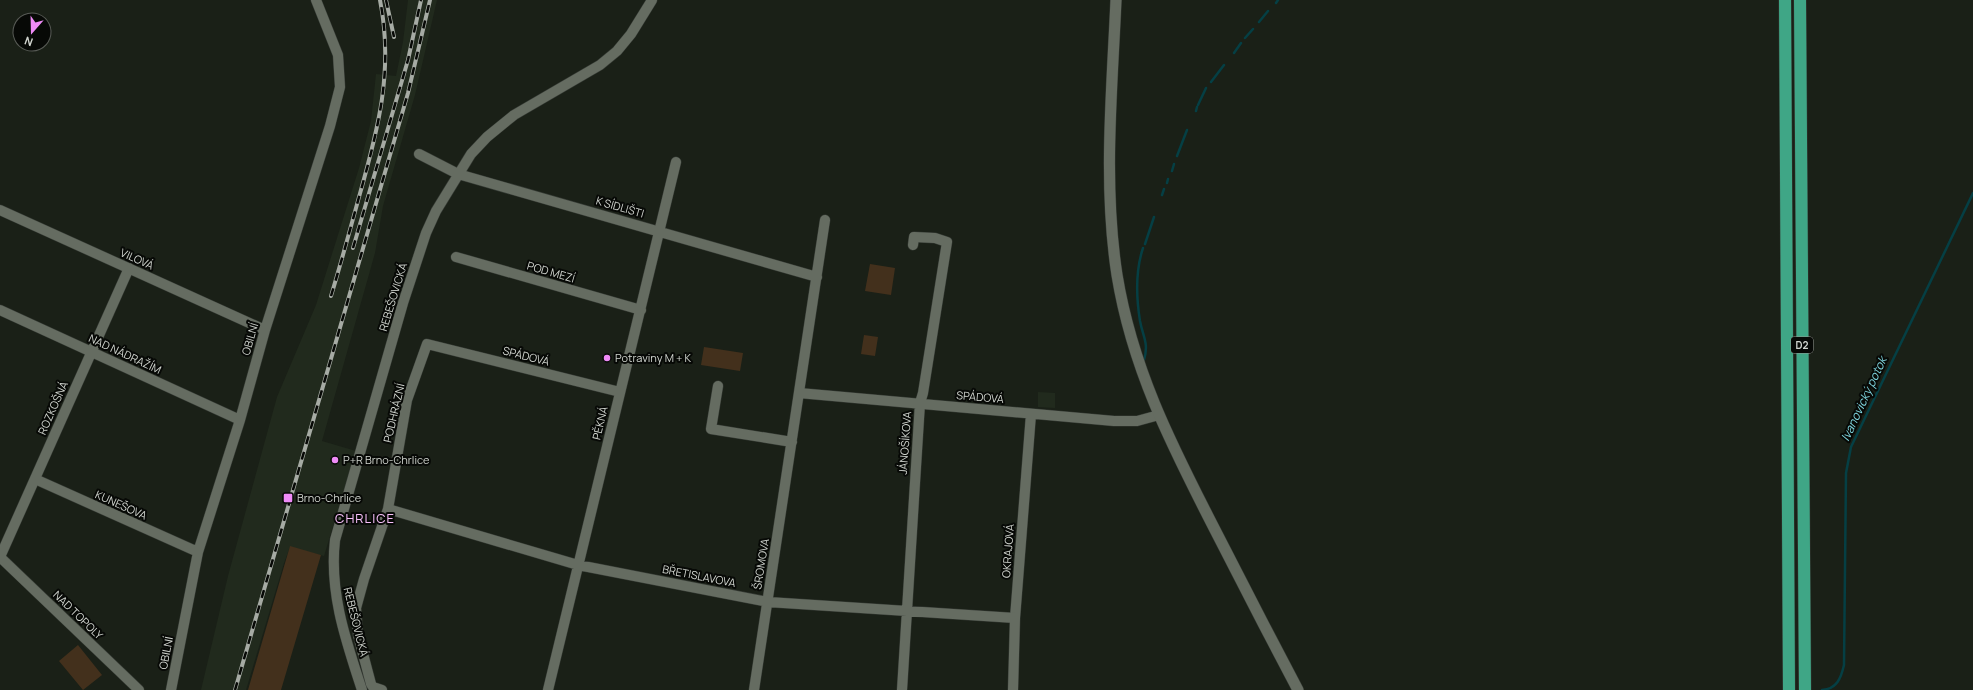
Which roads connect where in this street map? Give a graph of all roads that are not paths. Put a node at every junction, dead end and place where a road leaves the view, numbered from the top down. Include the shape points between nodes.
1 (316, 0) edge
2 (652, 0) edge
3 (1116, 0) edge
4 (1785, 0) edge
5 (1800, 0) edge
6 (419, 154) dead end
7 (676, 162) dead end
8 (458, 174) junction
9 (0, 210) edge
10 (825, 220) dead end
11 (660, 231) junction
12 (913, 245) dead end
13 (456, 258) dead end
14 (128, 268) junction
15 (817, 277) junction
16 (0, 310) edge
17 (641, 310) junction
18 (265, 330) junction
19 (427, 344) joint
20 (91, 352) junction
21 (718, 386) dead end
22 (620, 392) junction
23 (799, 393) junction
24 (920, 403) junction
25 (1031, 414) junction
26 (1159, 415) junction
27 (240, 420) junction
28 (792, 442) junction
29 (35, 479) junction
30 (388, 509) junction
31 (198, 552) junction
32 (0, 557) edge
33 (578, 565) junction
34 (768, 602) junction
35 (907, 612) junction
36 (1015, 618) junction
37 (139, 690) edge
38 (171, 690) edge
39 (362, 690) edge
40 (382, 690) edge
41 (548, 690) edge
42 (754, 690) edge
43 (902, 690) edge
44 (1013, 690) edge
45 (1298, 690) edge
46 (1789, 690) edge
47 (1805, 690) edge

1 - 18 street, OBILNÍ via 338,55 340,87
2 - 8 street, REBEŠOVICKÁ via 631,34 617,50 600,65 546,95 500,125 479,145
3 - 26 street via 1110,155 1113,238 1127,324
4 - 46 highway, D2
5 - 47 highway, D2
6 - 8 street, K SÍDLIŠTI
7 - 11 street, PĚKNÁ
8 - 11 street, K SÍDLIŠTI
8 - 39 street, REBEŠOVICKÁ via 436,211 418,255 335,540 333,570 336,599
9 - 14 street, VILOVÁ
10 - 15 street, ŠROMOVA
11 - 15 street, K SÍDLIŠTI
11 - 17 street, PĚKNÁ
12 - 24 street, JÁNOŠÍKOVA via 914,237 935,238 947,242
13 - 17 street, POD MEZÍ
14 - 18 street, VILOVÁ
14 - 20 street, ROZKOŠNÁ
15 - 23 street, ŠROMOVA
16 - 20 street, NAD NÁDRAŽÍM
17 - 22 street, PĚKNÁ
18 - 27 street, OBILNÍ
19 - 22 street, SPÁDOVÁ
19 - 30 street, PODHRÁZNÍ via 407,400
20 - 27 street, NAD NÁDRAŽÍM
20 - 29 street, ROZKOŠNÁ
21 - 28 street via 711,429
22 - 33 street, PĚKNÁ
23 - 24 street, SPÁDOVÁ
23 - 28 street, ŠROMOVA
24 - 25 street, SPÁDOVÁ
24 - 35 street, JÁNOŠÍKOVA
25 - 26 street, SPÁDOVÁ via 1132,422
25 - 36 street, OKRAJOVÁ
26 - 45 street via 1181,463
27 - 31 street, OBILNÍ
28 - 34 street, ŠROMOVA
29 - 31 street, KUNEŠOVA
29 - 32 street, ROZKOŠNÁ
30 - 33 street, BŘETISLAVOVA
30 - 40 street, PODHRÁZNÍ via 356,608 358,636 370,684
31 - 38 street, OBILNÍ
32 - 37 street, NAD TOPOLY
33 - 34 street, BŘETISLAVOVA
33 - 41 street, PĚKNÁ
34 - 35 street, BŘETISLAVOVA
34 - 42 street, ŠROMOVA
35 - 36 street, BŘETISLAVOVA
35 - 43 street, JÁNOŠÍKOVA
36 - 44 street, OKRAJOVÁ

